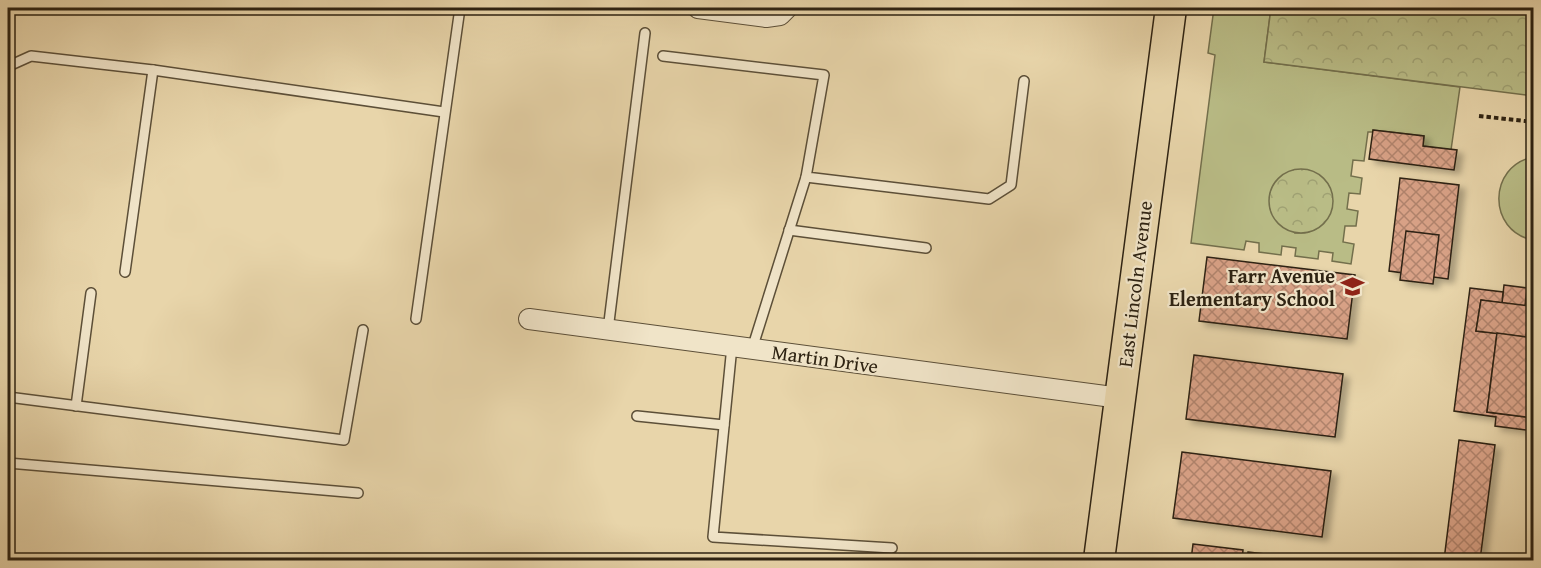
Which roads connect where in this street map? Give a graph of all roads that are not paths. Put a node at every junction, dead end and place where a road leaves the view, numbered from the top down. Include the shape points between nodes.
1 (460, 8) edge
2 (699, 8) edge
3 (787, 8) edge
4 (1171, 8) edge
5 (645, 33) dead end
6 (663, 56) dead end
7 (8, 65) edge
8 (153, 70) junction
9 (1024, 81) dead end
10 (444, 112) junction
11 (806, 177) junction
12 (789, 230) junction
13 (926, 248) dead end
14 (125, 272) dead end
15 (91, 293) dead end
16 (416, 319) dead end
17 (529, 320) dead end
18 (363, 330) dead end
19 (608, 330) junction
20 (732, 346) junction
21 (752, 349) junction
22 (8, 397) edge
23 (1120, 398) junction
24 (76, 406) junction
25 (637, 416) dead end
26 (724, 425) junction
27 (8, 463) edge
28 (358, 493) dead end
29 (892, 548) dead end
30 (1099, 561) edge

1 - 10 lane
2 - 3 street via 766,17 780,15
4 - 23 main road, East Lincoln Avenue
5 - 19 lane
6 - 11 lane via 824,75
7 - 8 lane via 31,56
8 - 10 lane
8 - 14 lane
9 - 11 lane via 1011,185 989,199
10 - 16 lane
11 - 12 lane
12 - 13 lane
12 - 21 lane
15 - 24 lane
17 - 19 street, Martin Drive
18 - 24 lane via 344,440
19 - 20 street, Martin Drive
20 - 21 street, Martin Drive
20 - 26 lane
21 - 23 street, Martin Drive
22 - 24 lane
23 - 30 main road, East Lincoln Avenue
25 - 26 lane
26 - 29 lane via 713,537
27 - 28 lane

